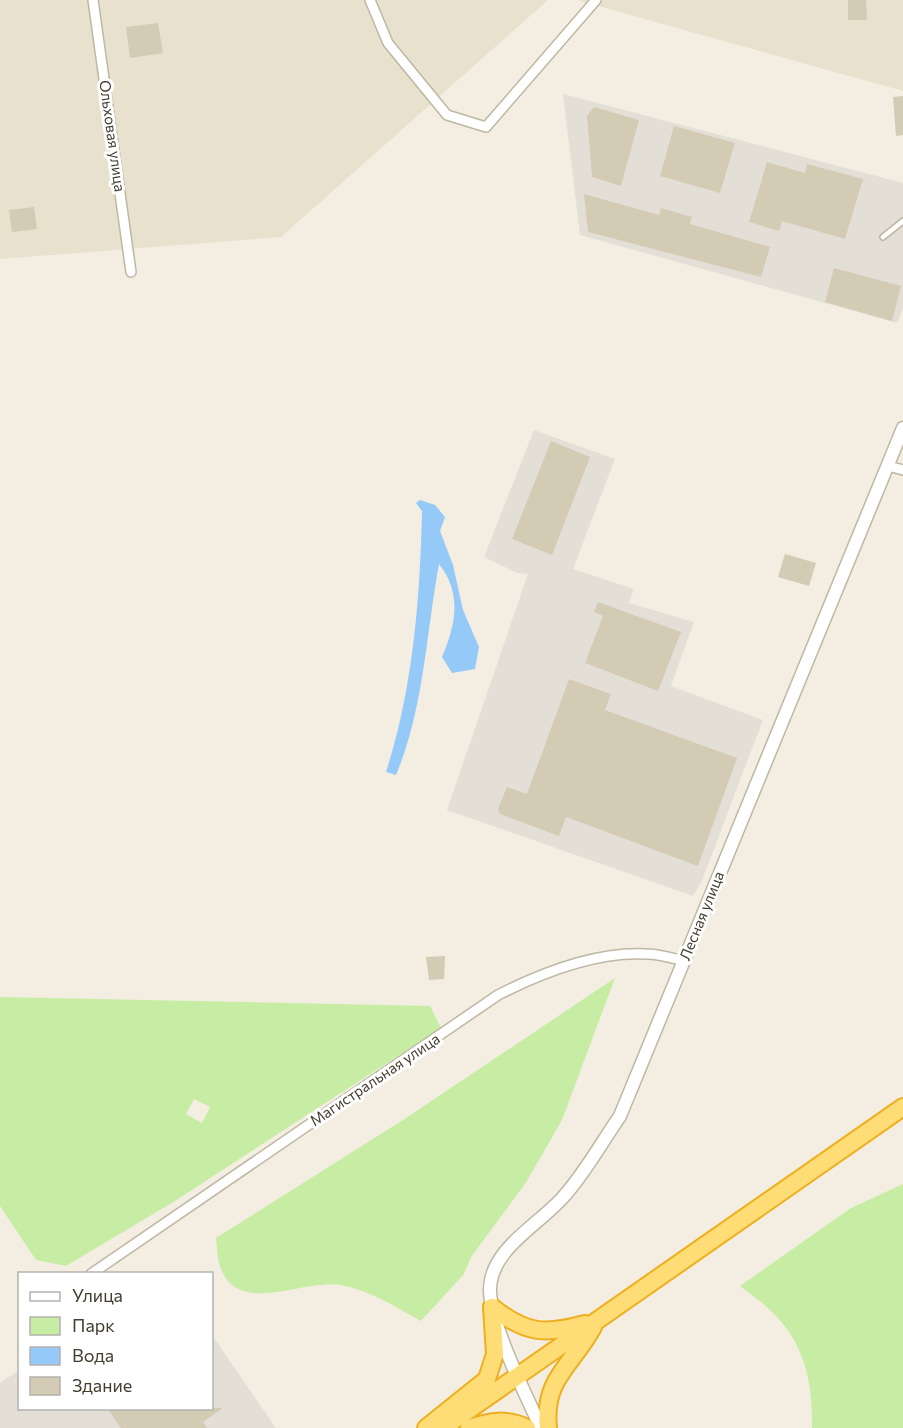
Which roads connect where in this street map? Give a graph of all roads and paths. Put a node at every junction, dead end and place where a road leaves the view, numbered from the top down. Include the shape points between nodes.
1 (93, 0) edge
2 (370, 0) edge
3 (596, 0) edge
4 (903, 221) edge
5 (884, 237) dead end
6 (131, 272) dead end
7 (903, 428) edge
8 (888, 466) junction
9 (903, 470) edge
10 (684, 961) junction
11 (903, 1107) edge
12 (94, 1272) edge
13 (492, 1307) junction
14 (597, 1321) junction
15 (518, 1377) junction
16 (426, 1428) edge
17 (443, 1428) edge
18 (469, 1428) edge
19 (527, 1428) edge
20 (541, 1428) edge
21 (548, 1428) edge

1 - 6 street, Ольховая улица
2 - 3 street via 388,43 447,115 486,127
4 - 5 lane
7 - 8 street, Лесная улица
8 - 9 street
8 - 10 street, Лесная улица
10 - 12 street, Магистральная улица via 638,953 596,959 554,970 498,995
10 - 13 street, Лесная улица via 620,1116 565,1195 499,1261 491,1276
11 - 14 highway
13 - 14 highway via 518,1325 542,1332
13 - 15 street, Лесная улица
13 - 16 highway via 495,1354 487,1379
14 - 15 highway
14 - 21 highway via 556,1376 547,1402
15 - 17 highway
15 - 20 street, Лесная улица
18 - 19 highway via 498,1420

